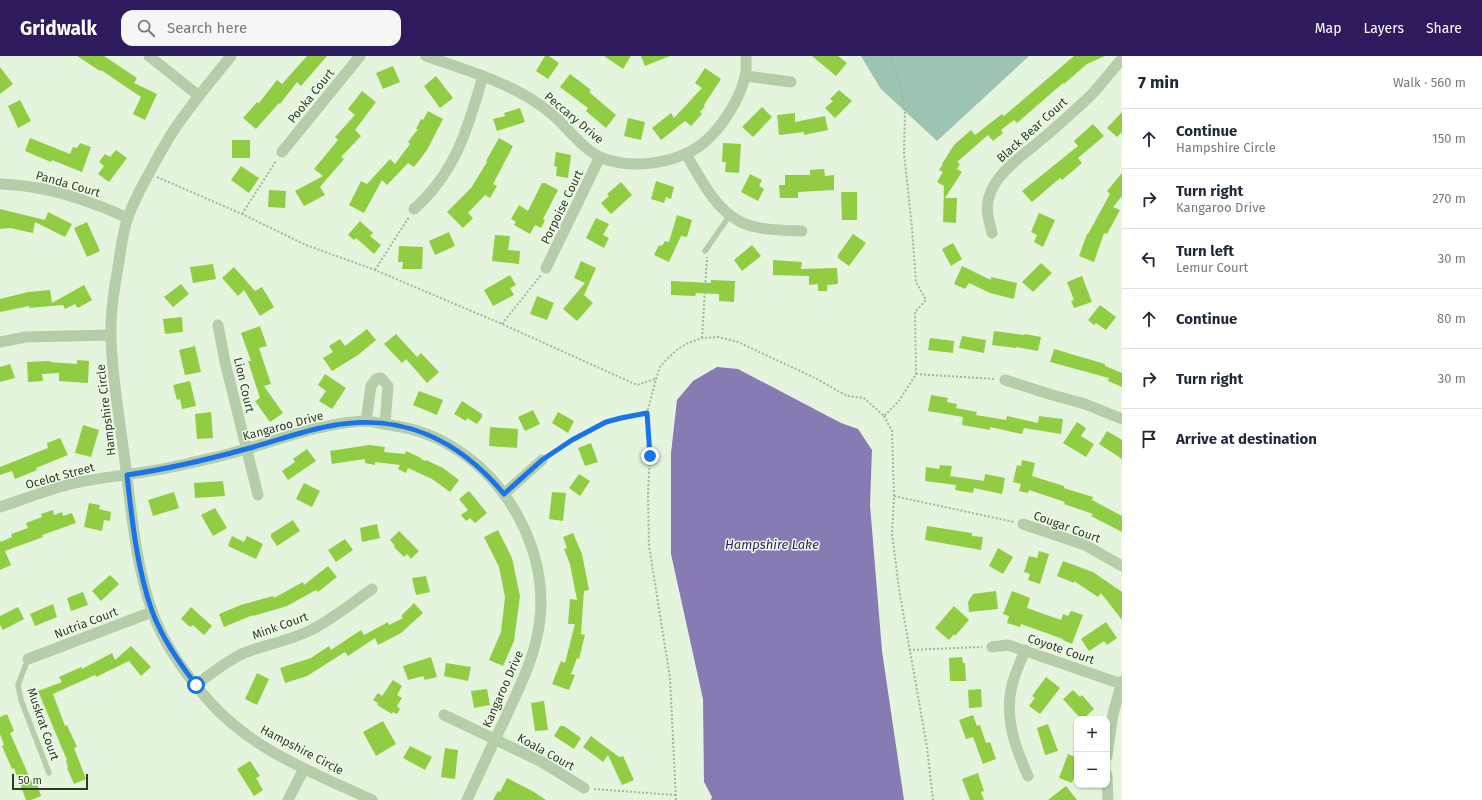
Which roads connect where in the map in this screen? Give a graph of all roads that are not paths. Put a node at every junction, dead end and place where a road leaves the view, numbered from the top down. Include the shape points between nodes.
1 (149, 56) edge
2 (231, 56) edge
3 (360, 56) edge
4 (426, 56) edge
5 (746, 56) edge
6 (1122, 59) edge
7 (483, 76) junction
8 (746, 76) junction
9 (792, 82) dead end
10 (199, 96) junction
11 (282, 152) road end
12 (686, 154) junction
13 (600, 157) junction
14 (0, 184) edge
15 (414, 209) road end
16 (730, 216) junction
17 (128, 218) junction
18 (802, 231) dead end
19 (992, 232) dead end
20 (705, 251) road end
21 (546, 268) road end
22 (218, 326) dead end
23 (110, 335) junction
24 (0, 342) edge
25 (1005, 380) road end
26 (1122, 419) edge
27 (366, 421) junction
28 (385, 424) junction
29 (247, 449) junction
30 (542, 460) road end
31 (127, 475) junction
32 (504, 494) junction
33 (258, 495) dead end
34 (0, 507) edge
35 (1023, 524) road end
36 (1122, 566) edge
37 (372, 589) dead end
38 (152, 612) junction
39 (992, 647) road end
40 (1025, 650) junction
41 (28, 659) joint
42 (1122, 683) edge
43 (196, 685) junction
44 (444, 715) dead end
45 (495, 739) junction
46 (1108, 752) edge
47 (304, 769) junction
48 (49, 773) dead end
49 (1028, 776) dead end
50 (584, 788) road end
51 (1108, 788) edge
52 (288, 800) edge
53 (372, 800) edge
54 (467, 800) edge
55 (1108, 800) edge

1 - 10 street
2 - 10 street, Hampshire Circle
3 - 11 street, Pooka Court
4 - 7 street, Peccary Drive
5 - 8 street, Peccary Drive
6 - 19 street, Black Bear Court via 1087,99 1010,166 995,183 987,204
7 - 13 street, Peccary Drive via 540,105 586,148
7 - 15 street via 467,130 454,159 435,187
8 - 9 street
8 - 12 street, Peccary Drive via 726,117 708,138
10 - 17 street, Hampshire Circle via 174,130
12 - 13 street, Peccary Drive via 652,163 618,162
12 - 16 street via 708,190
13 - 21 street, Porpoise Court
14 - 17 street, Panda Court via 56,192
16 - 18 street via 755,227
16 - 20 lane
17 - 23 street, Hampshire Circle via 116,276
22 - 29 street, Lion Court
23 - 24 street via 26,337
23 - 31 street, Hampshire Circle
25 - 26 street via 1085,404
27 - 28 street, Kangaroo Drive
27 - 28 street via 371,386 376,379 381,378 388,386
27 - 29 street, Kangaroo Drive via 311,430
28 - 32 street, Kangaroo Drive via 419,431 453,447 484,471
29 - 31 street, Kangaroo Drive via 188,464
29 - 33 street, Lion Court
30 - 32 street
31 - 34 street, Ocelot Street via 74,483
31 - 38 street, Hampshire Circle via 136,546
32 - 45 street, Kangaroo Drive via 528,538 533,553 539,583 540,608 532,655 517,695
35 - 36 street, Cougar Court via 1085,545
37 - 43 street, Mink Court via 311,630 233,658
38 - 41 street, Nutria Court
38 - 43 street, Hampshire Circle via 174,654
39 - 40 street, Coyote Court via 1008,645
40 - 42 street, Coyote Court
40 - 49 street via 1012,685 1009,710 1014,742
41 - 48 lane, Muskrat Court via 18,685 21,700
42 - 46 street via 1113,714
43 - 47 street, Hampshire Circle via 220,713 248,736
44 - 45 street, Koala Court
45 - 50 street, Koala Court via 542,762
45 - 54 street, Kangaroo Drive
47 - 52 street
47 - 53 street, Hampshire Circle
51 - 55 street

